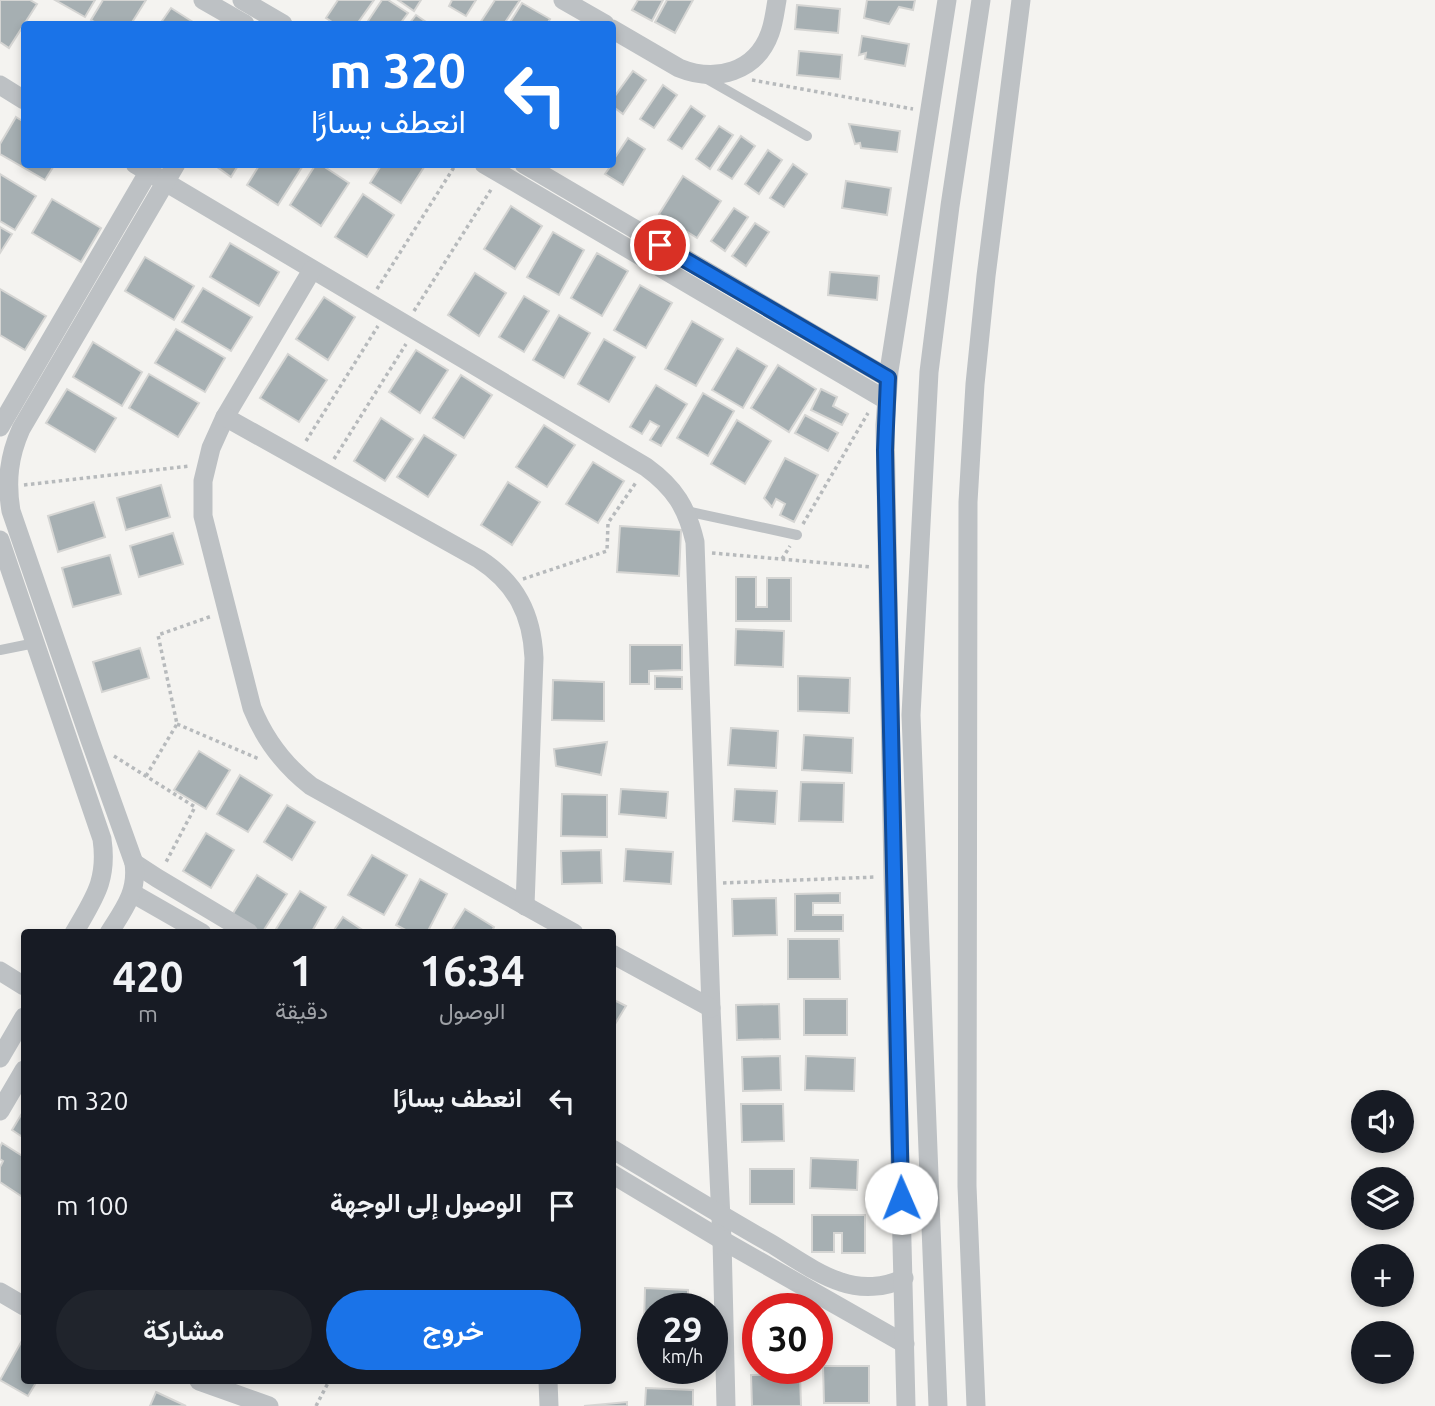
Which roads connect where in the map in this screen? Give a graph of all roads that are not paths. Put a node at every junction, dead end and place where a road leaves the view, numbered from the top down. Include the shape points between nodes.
1 (203, 0) edge
2 (563, 0) edge
3 (777, 0) edge
4 (947, 0) edge
5 (981, 0) edge
6 (1021, 0) edge
7 (242, 12) edge
8 (265, 13) edge
9 (600, 21) edge
10 (616, 31) edge
11 (700, 75) junction
12 (807, 136) dead end
13 (144, 168) edge
14 (146, 168) edge
15 (174, 168) edge
16 (530, 168) edge
17 (492, 169) edge
18 (166, 183) junction
19 (312, 270) junction
20 (41, 356) junction
21 (58, 366) junction
22 (884, 391) junction
23 (225, 417) junction
24 (0, 427) edge
25 (686, 511) junction
26 (797, 535) road end
27 (0, 540) edge
28 (35, 643) junction
29 (0, 650) edge
30 (911, 715) junction
31 (890, 716) junction
32 (134, 863) junction
33 (132, 893) junction
34 (525, 906) junction
35 (76, 929) edge
36 (111, 929) edge
37 (195, 929) edge
38 (242, 929) edge
39 (567, 929) edge
40 (616, 956) edge
41 (0, 971) edge
42 (21, 984) edge
43 (711, 1009) junction
44 (21, 1022) edge
45 (0, 1058) edge
46 (21, 1070) edge
47 (21, 1077) edge
48 (0, 1111) edge
49 (616, 1151) edge
50 (616, 1176) edge
51 (721, 1215) junction
52 (722, 1240) junction
53 (904, 1278) junction
54 (0, 1292) edge
55 (21, 1304) edge
56 (905, 1344) junction
57 (217, 1384) edge
58 (548, 1384) edge
59 (241, 1388) edge
60 (269, 1406) edge
61 (549, 1406) edge
62 (726, 1406) edge
63 (906, 1406) edge
64 (937, 1406) edge
65 (976, 1406) edge

1 - 7 street
2 - 9 street
3 - 11 street via 770,33 759,52 743,66 722,74
4 - 22 street
5 - 30 street via 929,372
6 - 65 street via 986,276 968,502 967,1186
7 - 8 street
10 - 11 street
11 - 12 lane
13 - 20 street
14 - 18 street
15 - 18 street
16 - 22 street
17 - 22 street
18 - 19 street
18 - 21 street
19 - 23 street
19 - 25 street via 646,467 671,488
20 - 21 street
20 - 24 street
21 - 32 street via 15,443 8,487 12,511
22 - 31 street
23 - 34 street via 207,464 203,516 253,708 274,749 297,775 325,796
23 - 34 street via 490,566 525,611 533,642
25 - 26 lane
25 - 43 street via 696,552
27 - 28 street
28 - 29 lane
28 - 35 street via 104,852 96,895
30 - 31 street
30 - 64 street
31 - 53 street
32 - 33 street
32 - 38 street
33 - 36 street
33 - 37 street
34 - 39 street
40 - 43 street
41 - 42 street
43 - 51 street
44 - 45 street
45 - 46 street
47 - 48 street
49 - 51 street
50 - 52 street
51 - 52 street
51 - 53 street via 829,1278 868,1287
52 - 56 street
52 - 62 street
53 - 56 street
54 - 55 street
56 - 63 street
57 - 59 street
58 - 61 street
59 - 60 street

